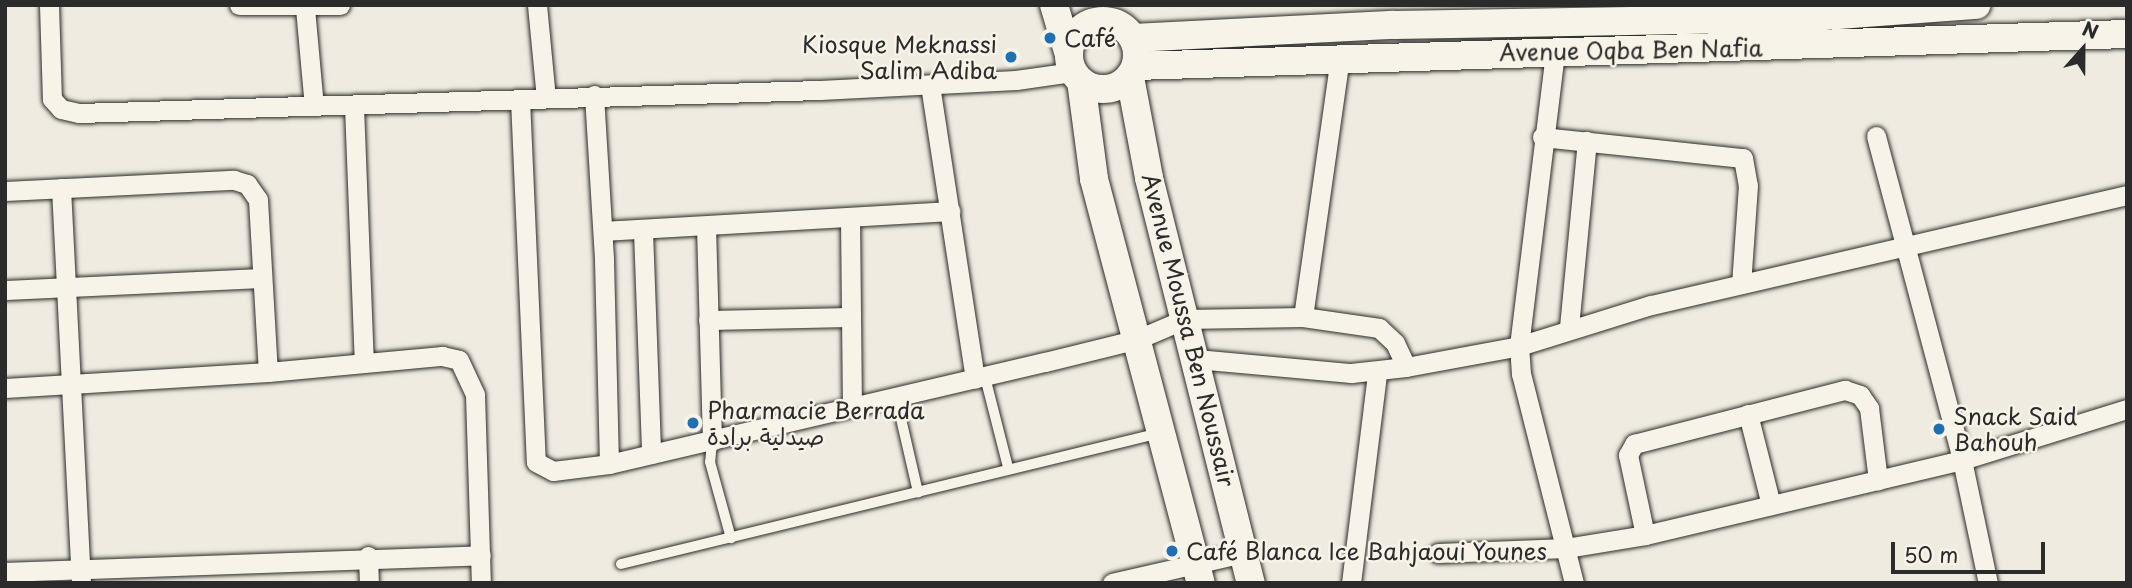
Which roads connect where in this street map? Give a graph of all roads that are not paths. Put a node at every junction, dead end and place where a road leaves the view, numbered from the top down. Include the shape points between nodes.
1 (49, 5) edge
2 (537, 5) edge
3 (1055, 5) edge
4 (1977, 5) edge
5 (322, 6) edge
6 (244, 7) edge
7 (1928, 7) edge
8 (1828, 11) edge
9 (1392, 15) edge
10 (1120, 22) edge
11 (2127, 34) edge
12 (1555, 51) junction
13 (1340, 58) junction
14 (1074, 69) junction
15 (1133, 71) junction
16 (930, 85) junction
17 (594, 95) junction
18 (546, 98) junction
19 (520, 99) junction
20 (314, 106) junction
21 (354, 106) junction
22 (1876, 136) dead end
23 (1542, 137) junction
24 (1587, 141) junction
25 (61, 188) junction
26 (5, 191) edge
27 (2127, 195) edge
28 (950, 211) junction
29 (850, 218) junction
30 (706, 226) junction
31 (603, 231) junction
32 (643, 231) junction
33 (1905, 246) junction
34 (262, 278) junction
35 (1741, 284) junction
36 (66, 286) junction
37 (5, 290) edge
38 (851, 317) junction
39 (1303, 317) junction
40 (1185, 319) junction
41 (708, 320) junction
42 (1569, 327) junction
43 (1138, 339) junction
44 (1519, 346) junction
45 (1196, 359) junction
46 (364, 363) junction
47 (1406, 368) junction
48 (268, 372) junction
49 (1377, 374) junction
50 (980, 378) junction
51 (70, 385) junction
52 (5, 388) edge
53 (896, 397) junction
54 (852, 406) junction
55 (2127, 409) edge
56 (1748, 414) junction
57 (1163, 432) junction
58 (712, 441) junction
59 (651, 453) junction
60 (1962, 460) junction
61 (609, 464) junction
62 (1008, 467) junction
63 (1878, 480) junction
64 (918, 492) junction
65 (1771, 505) junction
66 (1645, 535) junction
67 (731, 538) junction
68 (1566, 548) junction
69 (1438, 552) dead end
70 (1243, 553) junction
71 (481, 555) junction
72 (368, 556) junction
73 (621, 564) dead end
74 (5, 572) edge
75 (1199, 574) edge
76 (80, 576) edge
77 (369, 583) edge
78 (481, 583) edge
79 (1112, 583) edge
80 (1251, 583) edge
81 (1351, 583) edge
82 (1574, 583) edge
83 (1988, 583) edge

1 - 20 street via 50,86 61,109 79,113
2 - 18 street
3 - 14 street
4 - 7 street, Avenue Oqba Ben Nafia
5 - 6 street
5 - 20 street
7 - 8 street, Avenue Oqba Ben Nafia
8 - 9 street, Avenue Oqba Ben Nafia
9 - 10 street, Avenue Oqba Ben Nafia
10 - 14 street via 1085,26 1076,33
10 - 15 street
11 - 12 street, Avenue Oqba Ben Nafia
12 - 13 street, Avenue Oqba Ben Nafia
12 - 23 street
13 - 15 street, Avenue Oqba Ben Nafia
13 - 39 street
14 - 15 street via 1112,88
14 - 16 street
14 - 43 street via 1094,179
15 - 40 street, Avenue Moussa Ben Noussair via 1149,178
16 - 17 street
16 - 28 street
17 - 18 street
17 - 31 street
18 - 19 street
19 - 21 street
19 - 61 street via 536,462 553,471
20 - 21 street
21 - 46 street
22 - 33 street
23 - 24 street
23 - 44 street
24 - 35 street via 1743,158 1748,185
24 - 42 street
25 - 26 street
25 - 34 street via 234,180 247,184 258,200
25 - 36 street
27 - 33 street
28 - 29 street
28 - 50 street
29 - 30 street
29 - 38 street
30 - 32 street
30 - 41 street
31 - 32 street
31 - 61 street
32 - 59 street
33 - 35 street
33 - 60 street
34 - 36 street
34 - 48 street
35 - 42 street
36 - 37 street
36 - 51 street
38 - 41 street
38 - 54 street
39 - 40 street
39 - 47 street via 1379,328 1395,343
40 - 43 street
40 - 45 street, Avenue Moussa Ben Noussair
41 - 58 street
42 - 44 street
43 - 50 street
43 - 57 street
44 - 47 street
44 - 68 street via 1521,374
45 - 49 street
45 - 70 street, Avenue Moussa Ben Noussair
46 - 48 street
46 - 71 street via 442,356 459,360 468,374 475,396
47 - 49 street
48 - 51 street
49 - 81 street
50 - 53 street
50 - 62 lane
51 - 52 street
51 - 76 street
53 - 54 street
53 - 64 lane
54 - 58 street
55 - 60 street
56 - 63 street via 1844,390 1860,395 1869,408
56 - 65 street
56 - 66 street via 1634,444 1628,455
57 - 62 lane
57 - 75 street
58 - 59 street
58 - 67 lane via 710,462
59 - 61 street
60 - 63 street
60 - 83 street
62 - 64 lane
63 - 65 street
64 - 67 lane
65 - 66 street
66 - 68 street
67 - 73 lane
68 - 69 street
68 - 82 street
70 - 75 street
70 - 80 street, Avenue Moussa Ben Noussair
71 - 72 street
71 - 78 street
72 - 76 street
72 - 77 street
74 - 76 street
75 - 79 street

